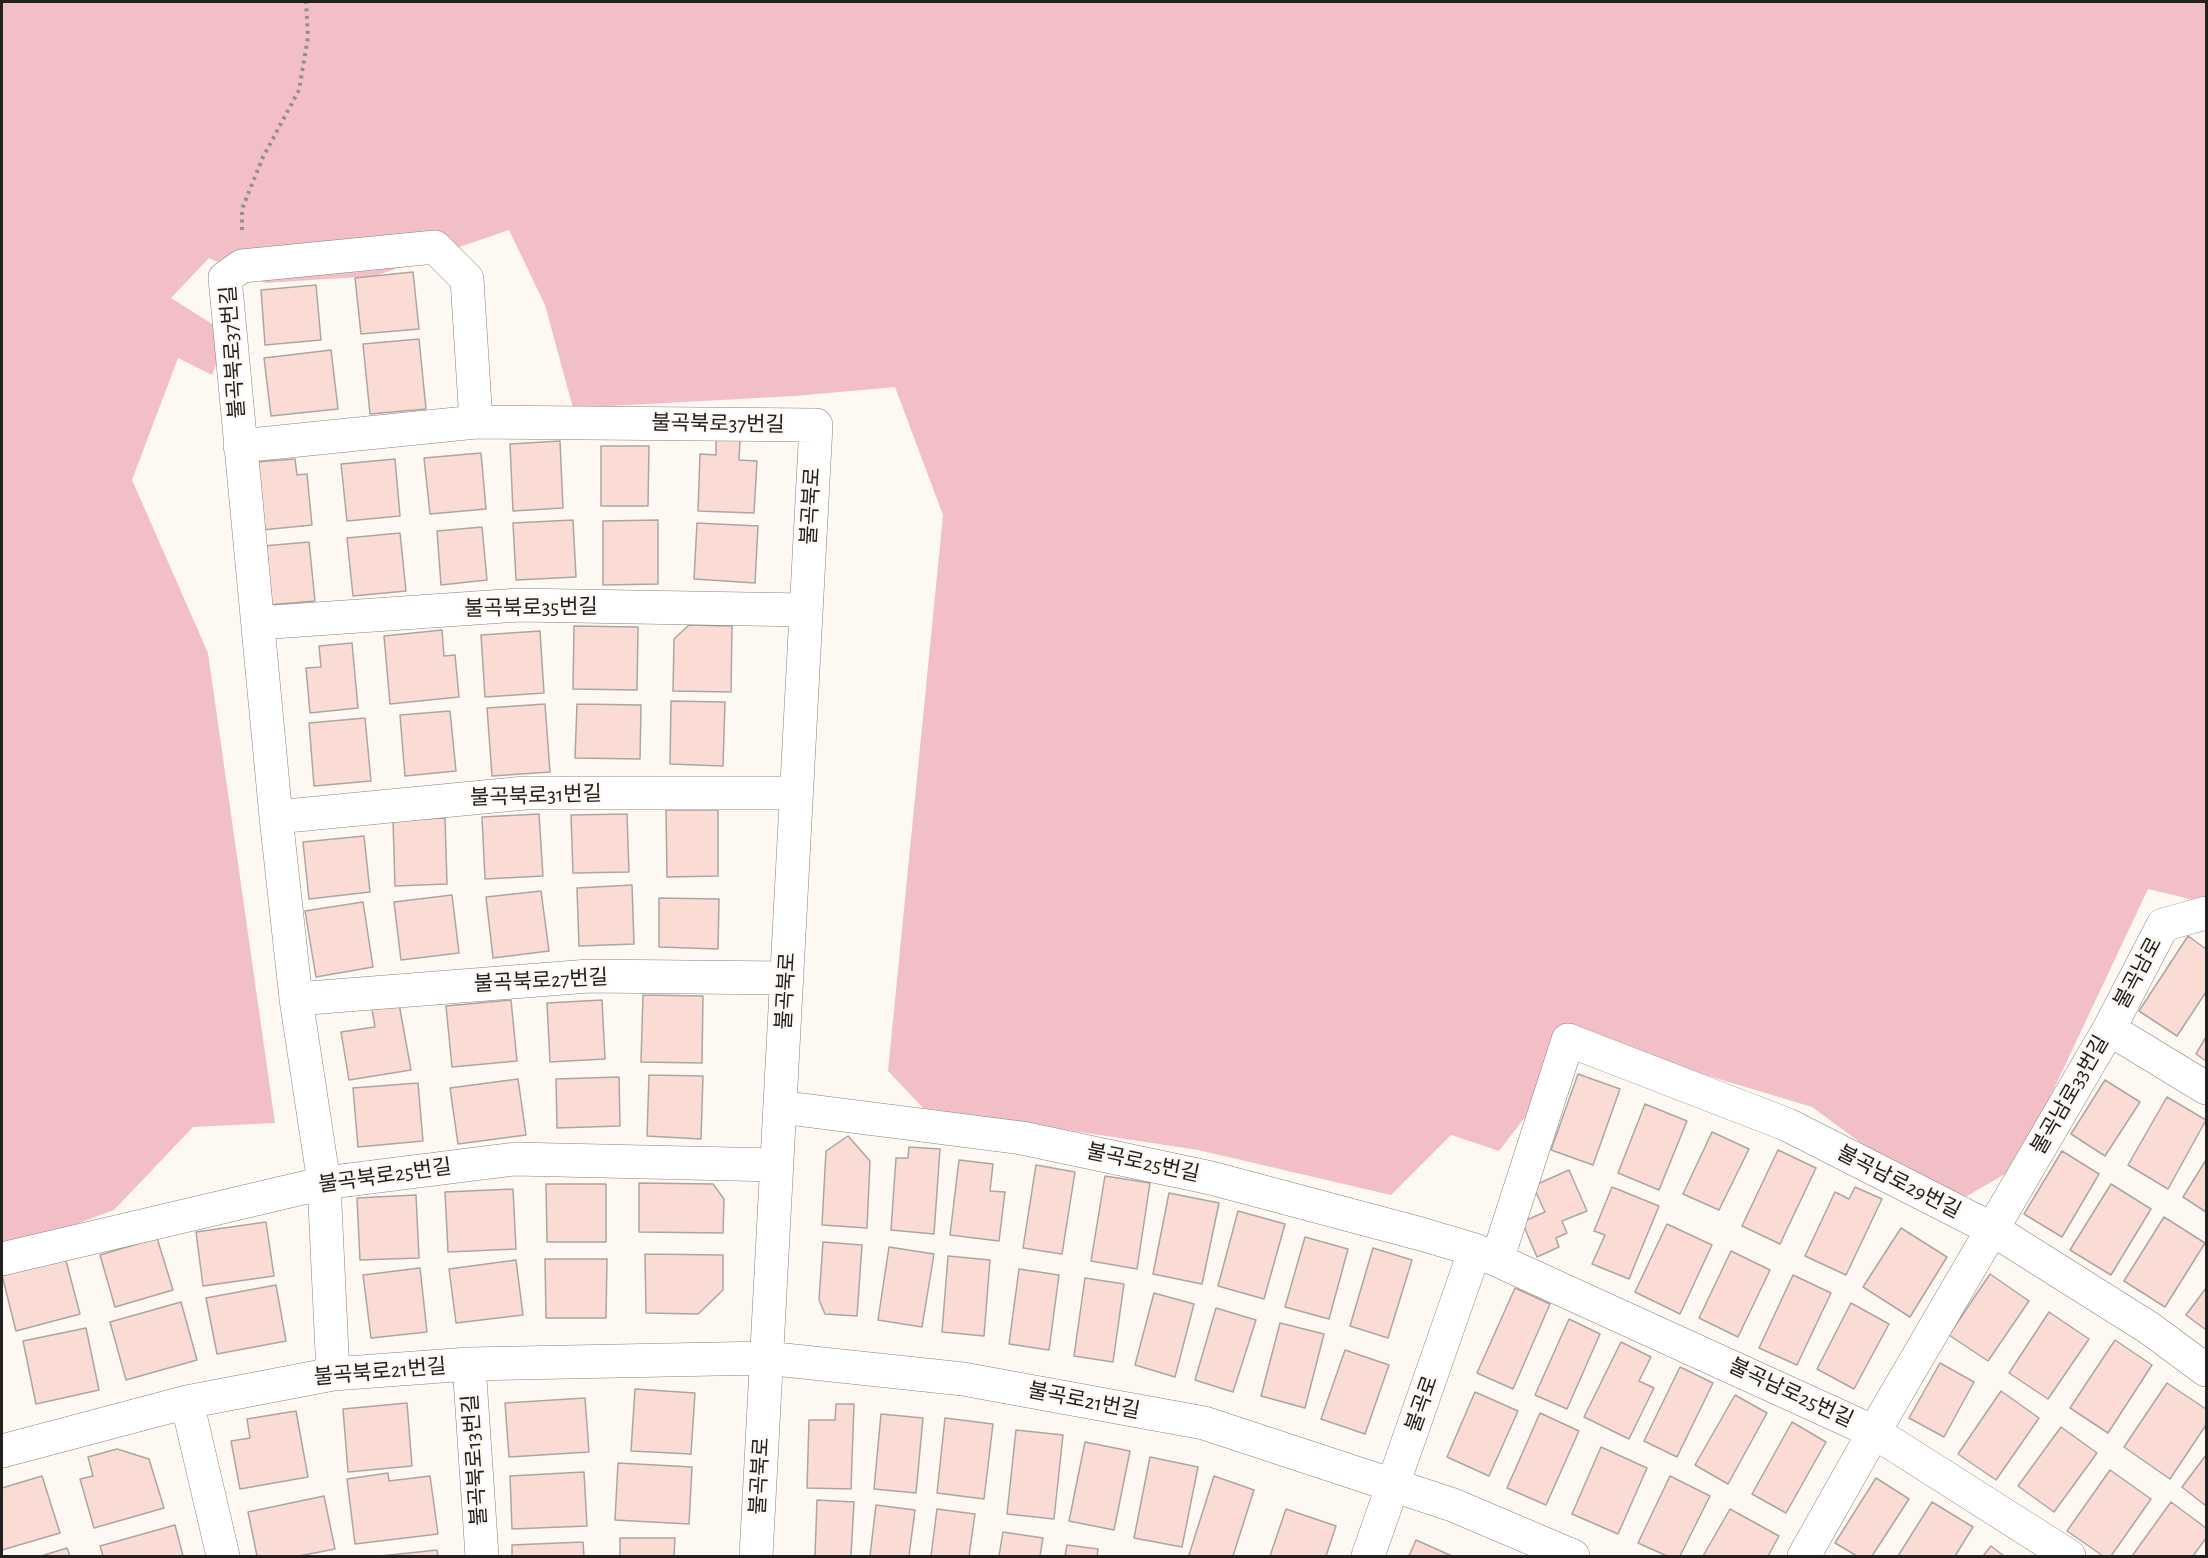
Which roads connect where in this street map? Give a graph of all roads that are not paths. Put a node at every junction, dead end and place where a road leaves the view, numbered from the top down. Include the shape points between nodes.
1 (476, 422) junction
2 (816, 425) joint
3 (240, 446) junction
4 (806, 610) junction
5 (258, 623) junction
6 (796, 793) junction
7 (276, 817) junction
8 (2206, 913) edge
9 (786, 978) junction
10 (296, 999) junction
11 (2109, 1029) junction
12 (1568, 1040) joint
13 (2206, 1088) edge
14 (780, 1107) junction
15 (776, 1165) junction
16 (324, 1183) junction
17 (1992, 1229) junction
18 (1486, 1255) junction
19 (2, 1259) edge
20 (766, 1358) junction
21 (469, 1364) junction
22 (2206, 1370) edge
23 (333, 1374) junction
24 (187, 1402) junction
25 (1874, 1432) junction
26 (2, 1451) edge
27 (1393, 1485) junction
28 (224, 1557) edge
29 (482, 1557) edge
30 (756, 1557) edge
31 (1368, 1557) edge
32 (1573, 1557) edge
33 (1804, 1557) edge
34 (2069, 1557) edge

1 - 2 street, 불곡북로37번길
1 - 3 street, 불곡북로37번길
1 - 3 street, 불곡북로37번길 via 467,279 435,247 242,266 225,278
2 - 4 street, 불곡북로
3 - 5 street
4 - 5 street, 불곡북로35번길 via 519,605
4 - 6 street, 불곡북로
5 - 7 street
6 - 7 street, 불곡북로31번길 via 525,793
6 - 9 street, 불곡북로
7 - 10 street
8 - 11 street, 불곡남로 via 2163,926
9 - 10 street, 불곡북로27번길 via 589,976
9 - 14 street, 불곡북로
10 - 16 street
11 - 13 street, 불곡남로33번길
11 - 17 street, 불곡남로33번길
12 - 17 street, 불곡남로29번길 via 1788,1125
12 - 18 street, 불곡로
14 - 15 street, 불곡북로
14 - 18 street, 불곡로25번길 via 1022,1138 1211,1178
15 - 16 street, 불곡북로25번길 via 515,1159
15 - 20 street, 불곡북로
16 - 19 street, 불곡북로25번길
16 - 23 street
17 - 22 street, 불곡남로29번길 via 2149,1328
17 - 25 street, 불곡남로33번길
18 - 25 street, 불곡남로25번길
18 - 27 street, 불곡로
20 - 21 street, 불곡북로21번길
20 - 27 street, 불곡로21번길 via 963,1379 1204,1423
20 - 30 street, 불곡북로
21 - 23 street, 불곡북로21번길
21 - 29 street, 불곡북로13번길
23 - 24 street, 불곡북로21번길
24 - 26 street, 불곡북로21번길
24 - 28 street
25 - 33 street, 불곡남로33번길
25 - 34 street, 불곡남로25번길
27 - 31 street, 불곡로
27 - 32 street, 불곡로21번길 via 1453,1505

